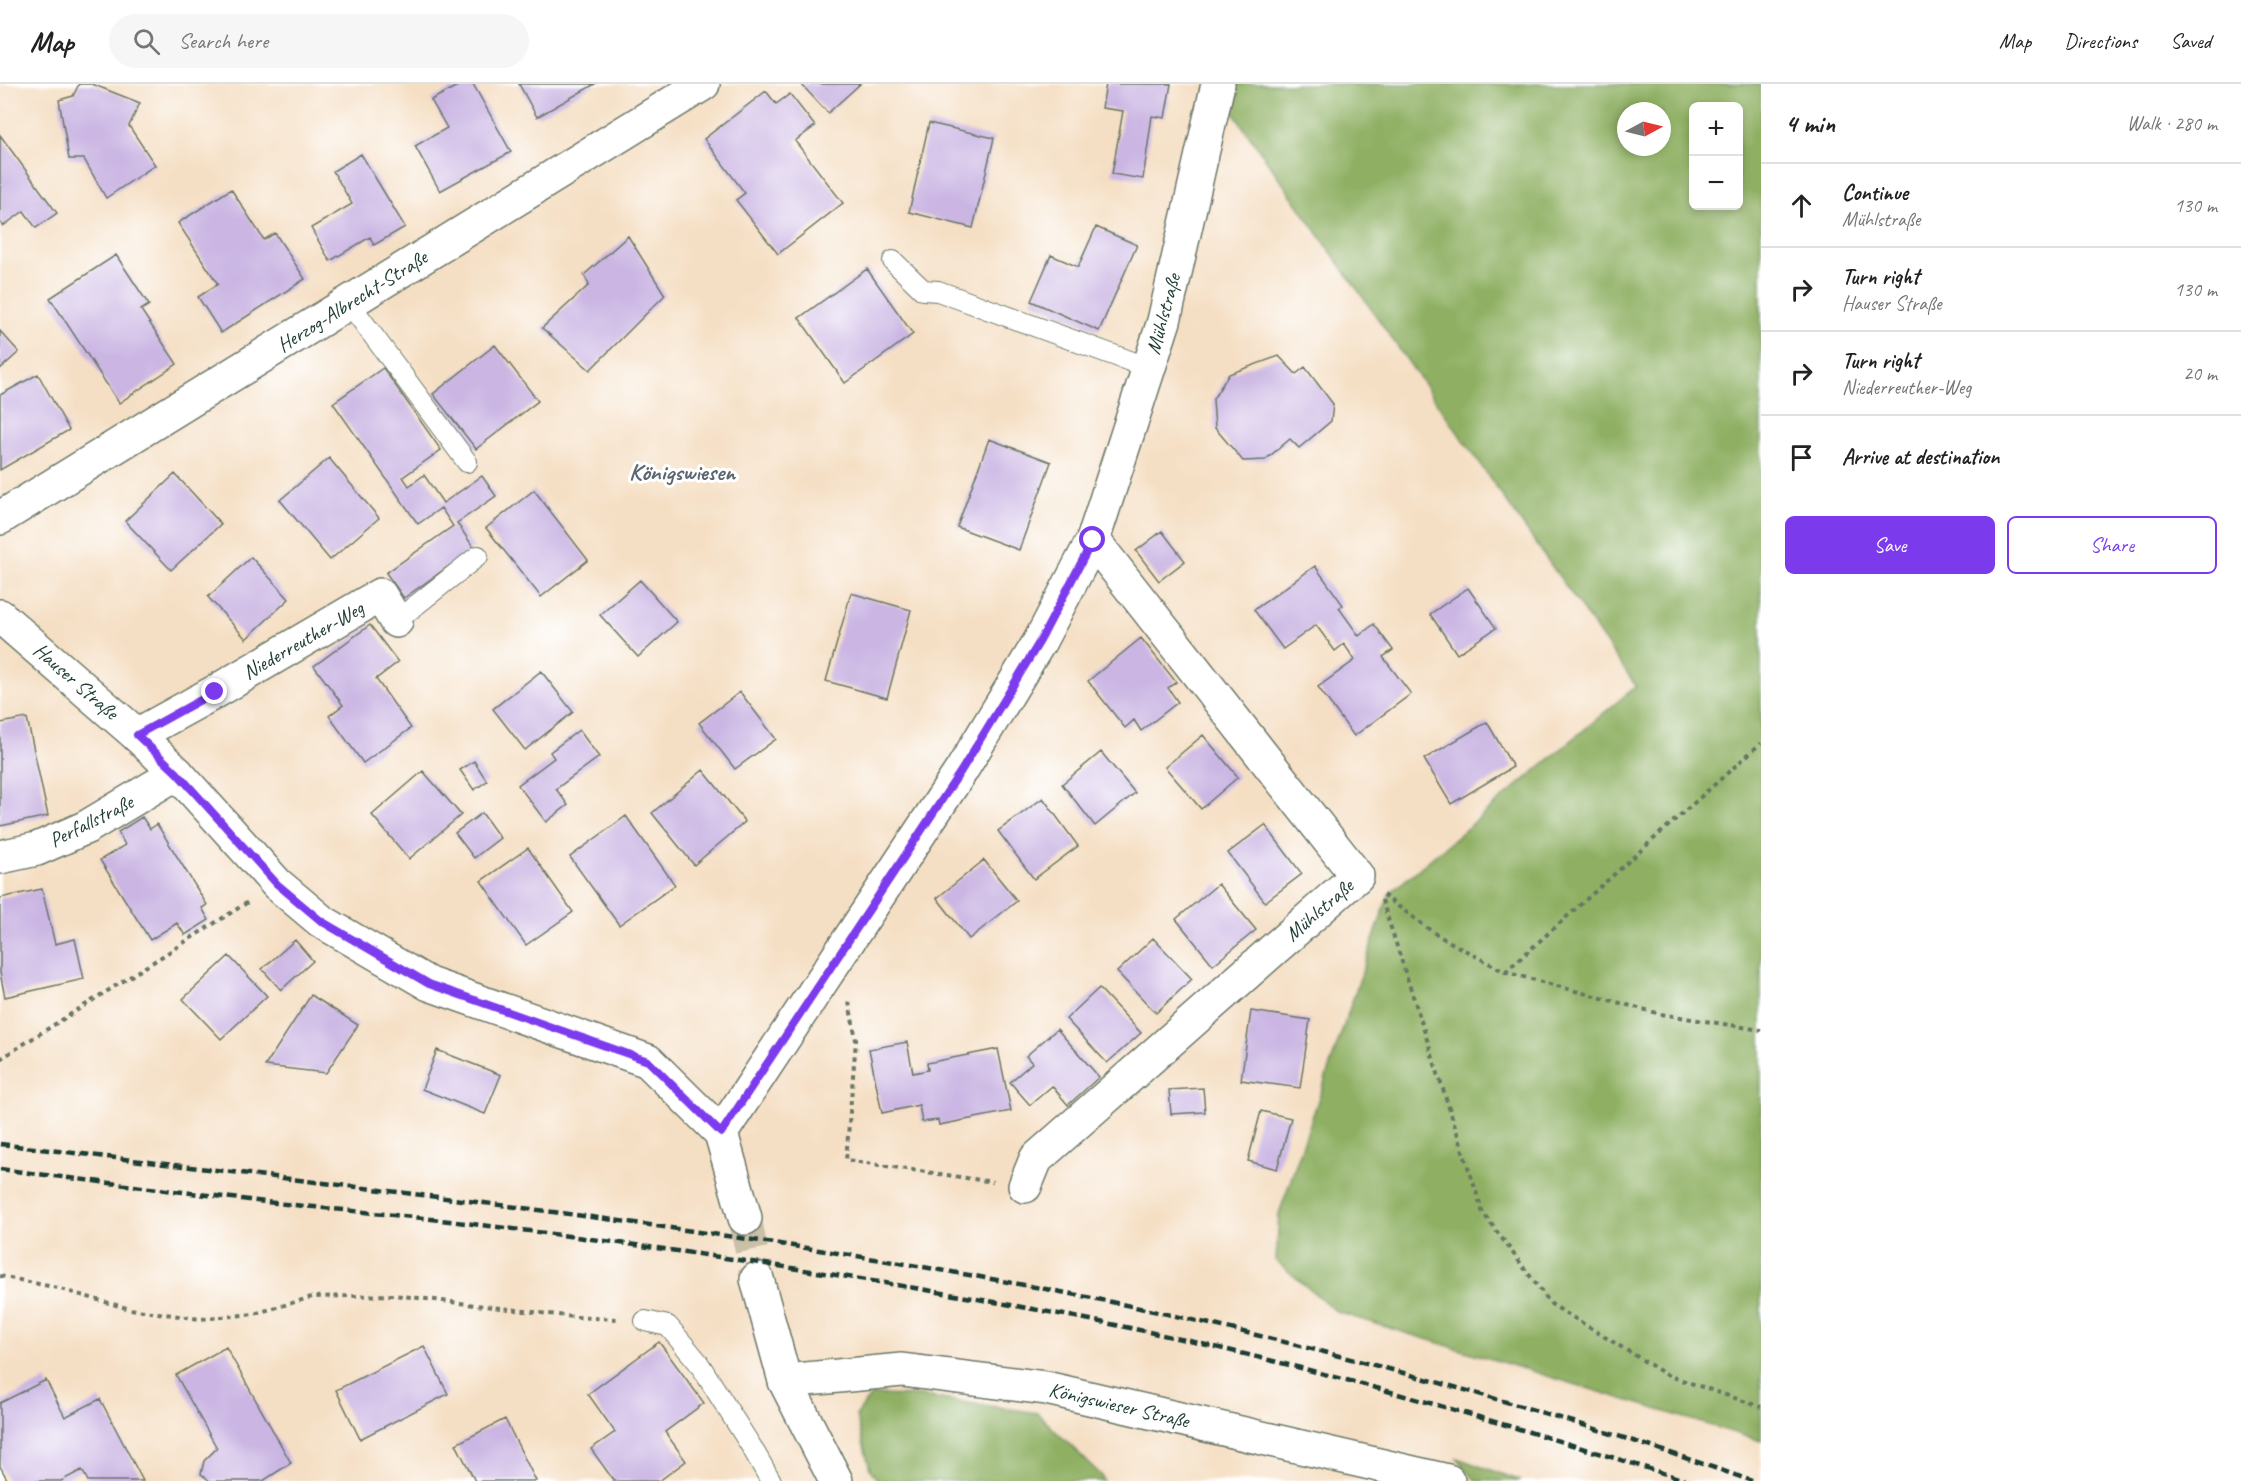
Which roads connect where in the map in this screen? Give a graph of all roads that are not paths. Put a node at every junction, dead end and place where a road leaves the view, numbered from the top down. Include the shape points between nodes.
1 (703, 84) edge
2 (1218, 84) edge
3 (894, 261) dead end
4 (349, 303) junction
5 (1149, 368) junction
6 (467, 462) dead end
7 (0, 518) edge
8 (1093, 540) junction
9 (478, 556) dead end
10 (0, 616) edge
11 (396, 621) joint
12 (137, 735) junction
13 (177, 773) junction
14 (0, 857) edge
15 (721, 1133) junction
16 (1025, 1186) road end
17 (745, 1218) tunnel mouth
18 (758, 1280) tunnel mouth
19 (645, 1321) road end
20 (785, 1381) junction
21 (771, 1481) edge
22 (836, 1481) edge
23 (1448, 1481) edge

1 - 4 street, Herzog-Albrecht-Straße
2 - 5 street, Mühlstraße via 1164,321
3 - 5 lane via 923,290 938,291
4 - 6 lane
4 - 7 street, Herzog-Albrecht-Straße
5 - 8 street, Mühlstraße
8 - 15 street, Mühlstraße via 1028,661 961,771
8 - 16 street, Mühlstraße via 1358,876 1036,1159
9 - 11 lane
10 - 12 street, Hauser Straße
11 - 12 street, Niederreuther-Weg via 380,595
12 - 13 street, Hauser Straße
13 - 14 street, Perfallstraße via 87,827 37,849
13 - 15 street, Hauser Straße via 277,884 321,921 429,984 648,1061
15 - 17 street, Hauser Straße
18 - 20 street
19 - 21 lane via 668,1326 698,1362
20 - 22 street
20 - 23 street, Königswieser Straße via 902,1370 1046,1388

